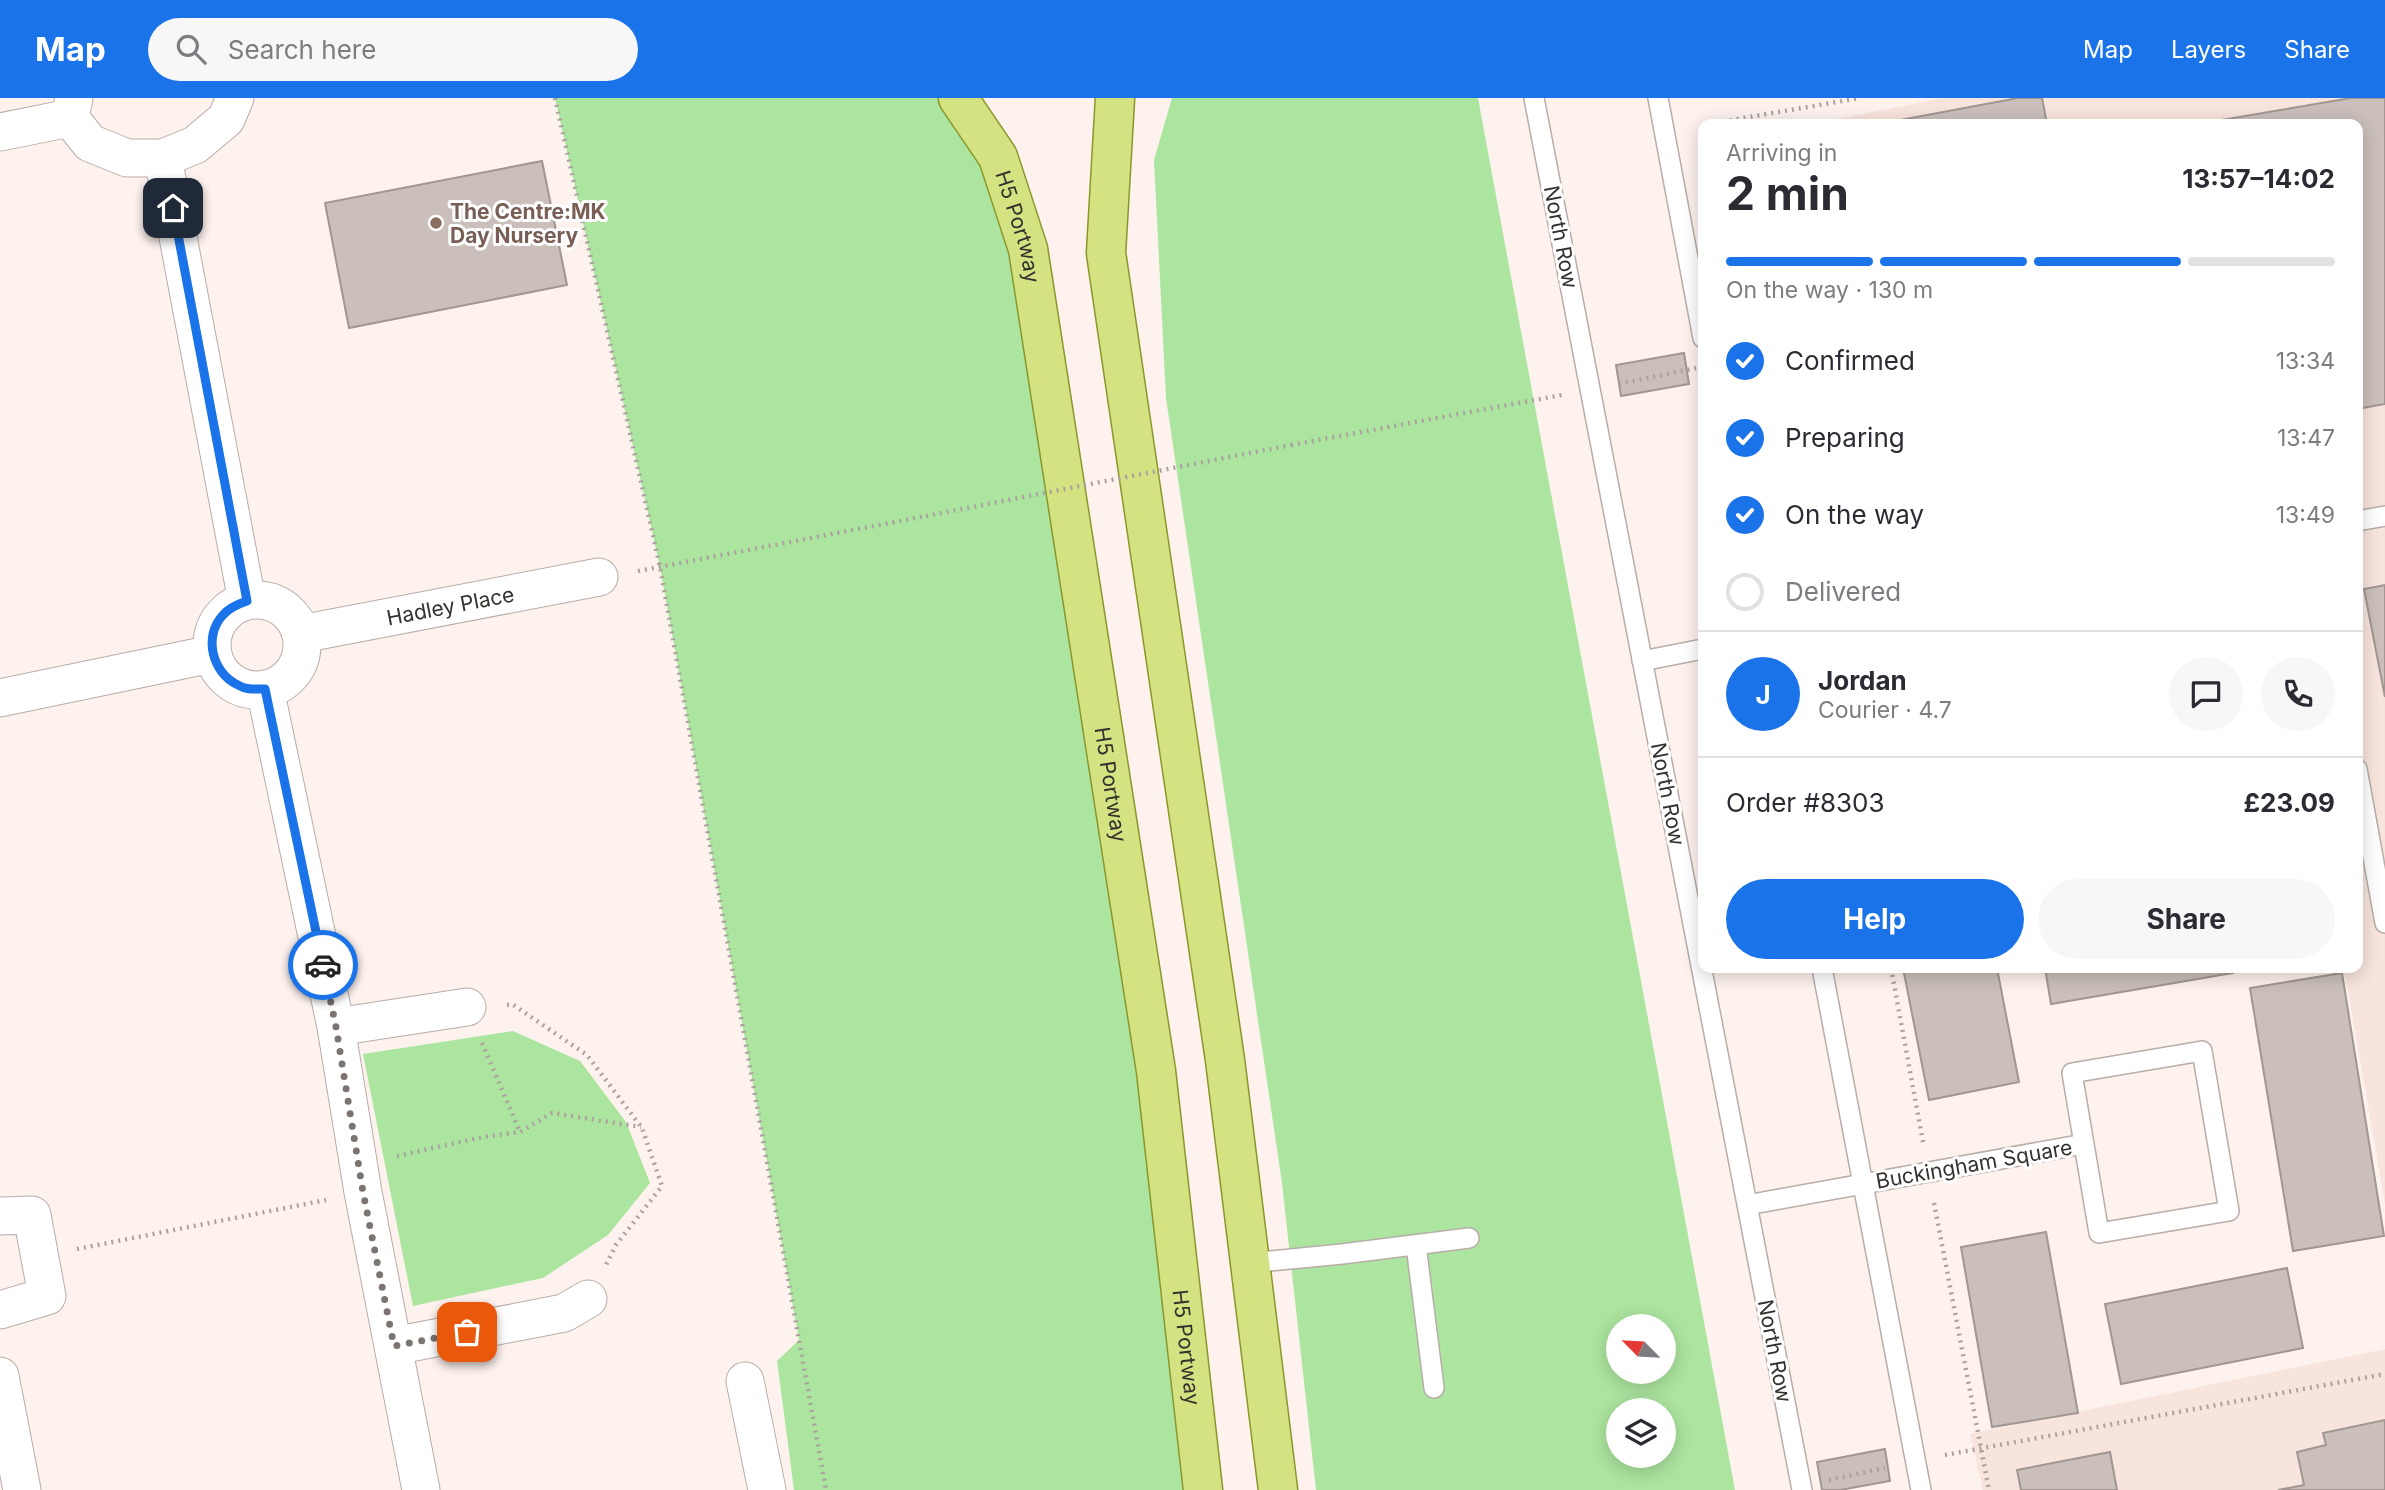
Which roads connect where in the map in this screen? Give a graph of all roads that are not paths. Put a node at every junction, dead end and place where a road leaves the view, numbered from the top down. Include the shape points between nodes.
1 (235, 98) edge
2 (958, 98) edge
3 (1115, 98) edge
4 (1534, 98) edge
5 (1658, 98) edge
6 (72, 108) edge
7 (0, 132) edge
8 (163, 158) junction
9 (1698, 311) edge
10 (2385, 516) edge
11 (2363, 520) edge
12 (599, 577) road end
13 (247, 601) junction
14 (301, 634) junction
15 (1698, 650) edge
16 (212, 654) junction
17 (1642, 661) junction
18 (265, 689) junction
19 (0, 698) edge
20 (2363, 802) edge
21 (2385, 923) edge
22 (1698, 951) edge
23 (1702, 973) edge
24 (1823, 973) edge
25 (467, 1007) road end
26 (336, 1027) junction
27 (2084, 1144) junction
28 (1863, 1183) junction
29 (1747, 1205) junction
30 (0, 1216) edge
31 (1469, 1238) dead end
32 (1416, 1245) junction
33 (1251, 1263) junction
34 (588, 1299) road end
35 (0, 1310) edge
36 (394, 1346) junction
37 (0, 1376) edge
38 (745, 1381) dead end
39 (1434, 1388) dead end
40 (1801, 1488) edge
41 (22, 1490) edge
42 (421, 1490) edge
43 (767, 1490) edge
44 (1203, 1490) edge
45 (1278, 1490) edge
46 (1921, 1490) edge

1 - 8 street via 226,119 195,145
2 - 44 main road, H5 Portway via 998,157 1028,249 1156,1070
3 - 33 main road via 1106,253
4 - 17 lane, North Row
5 - 9 lane
6 - 7 street
6 - 8 street via 90,143 127,158
8 - 13 street
10 - 11 lane
12 - 14 street, Hadley Place
13 - 14 street via 268,601 286,610
13 - 16 street via 222,615
14 - 18 street via 298,663 279,684
15 - 17 lane
16 - 18 street via 226,678 251,690
16 - 19 street
17 - 22 lane, North Row
18 - 26 street
20 - 21 lane
23 - 29 lane, North Row
24 - 28 lane
25 - 26 street
26 - 36 street
27 - 27 lane, Buckingham Square via 2072,1073 2202,1051 2229,1210 2099,1233
27 - 28 lane, Buckingham Square
28 - 29 lane, Buckingham Square
28 - 46 lane
29 - 40 lane, North Row
30 - 35 street via 32,1215 47,1296
31 - 32 lane
32 - 33 lane
32 - 39 lane
33 - 45 main road
34 - 36 street via 564,1314
36 - 42 street
37 - 41 street
38 - 43 street

